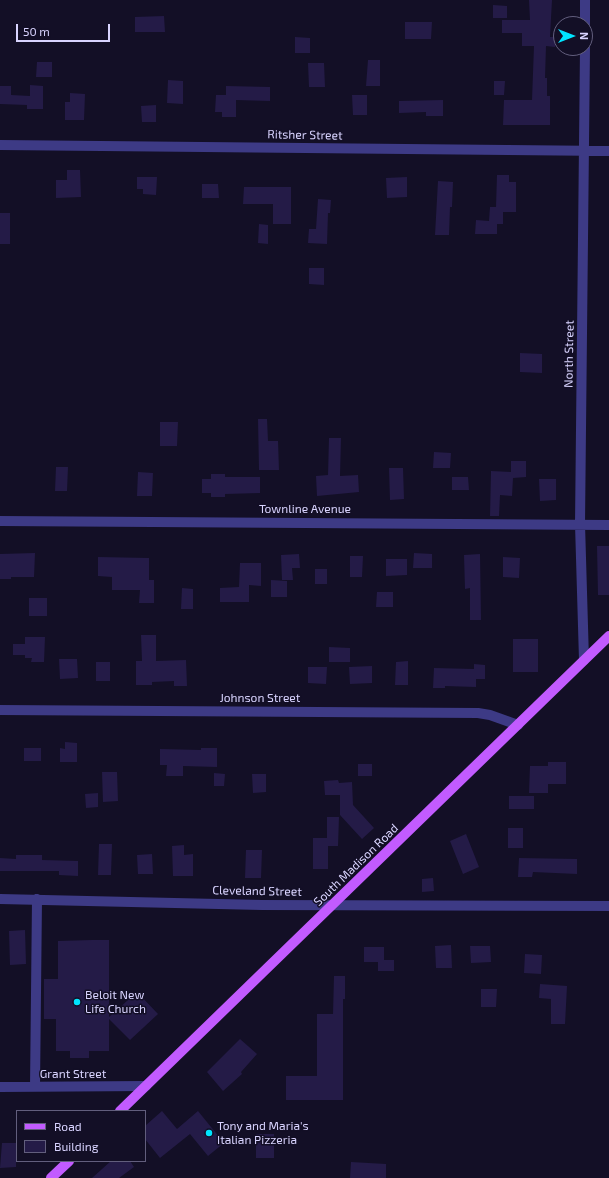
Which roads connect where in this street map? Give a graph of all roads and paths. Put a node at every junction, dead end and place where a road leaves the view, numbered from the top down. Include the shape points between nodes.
1 (585, 0) edge
2 (585, 16) edge
3 (585, 56) edge
4 (0, 145) edge
5 (584, 151) junction
6 (609, 151) edge
7 (0, 521) edge
8 (580, 524) junction
9 (609, 525) edge
10 (609, 636) edge
11 (584, 660) junction
12 (0, 710) edge
13 (518, 725) junction
14 (0, 899) edge
15 (37, 899) junction
16 (333, 905) junction
17 (609, 906) edge
18 (146, 1086) junction
19 (0, 1087) edge
20 (35, 1087) junction
21 (121, 1110) edge
22 (68, 1162) edge
23 (51, 1178) edge

1 - 2 street
3 - 5 street, North Street
4 - 5 street, Ritsher Street
5 - 6 street, Ritsher Street
5 - 8 street, North Street
7 - 8 street, Townline Avenue
8 - 9 street, Townline Avenue
8 - 11 street, North Street
10 - 11 main road, South Madison Road
11 - 13 main road, South Madison Road
12 - 13 street, Johnson Street via 472,712 490,715
13 - 16 main road, South Madison Road
14 - 15 street, Cleveland Street
15 - 16 street, Cleveland Street
15 - 20 street
16 - 17 street, Cleveland Street
16 - 18 main road, South Madison Road
18 - 20 street, Grant Street
18 - 21 main road, South Madison Road
19 - 20 street, Grant Street
22 - 23 main road

